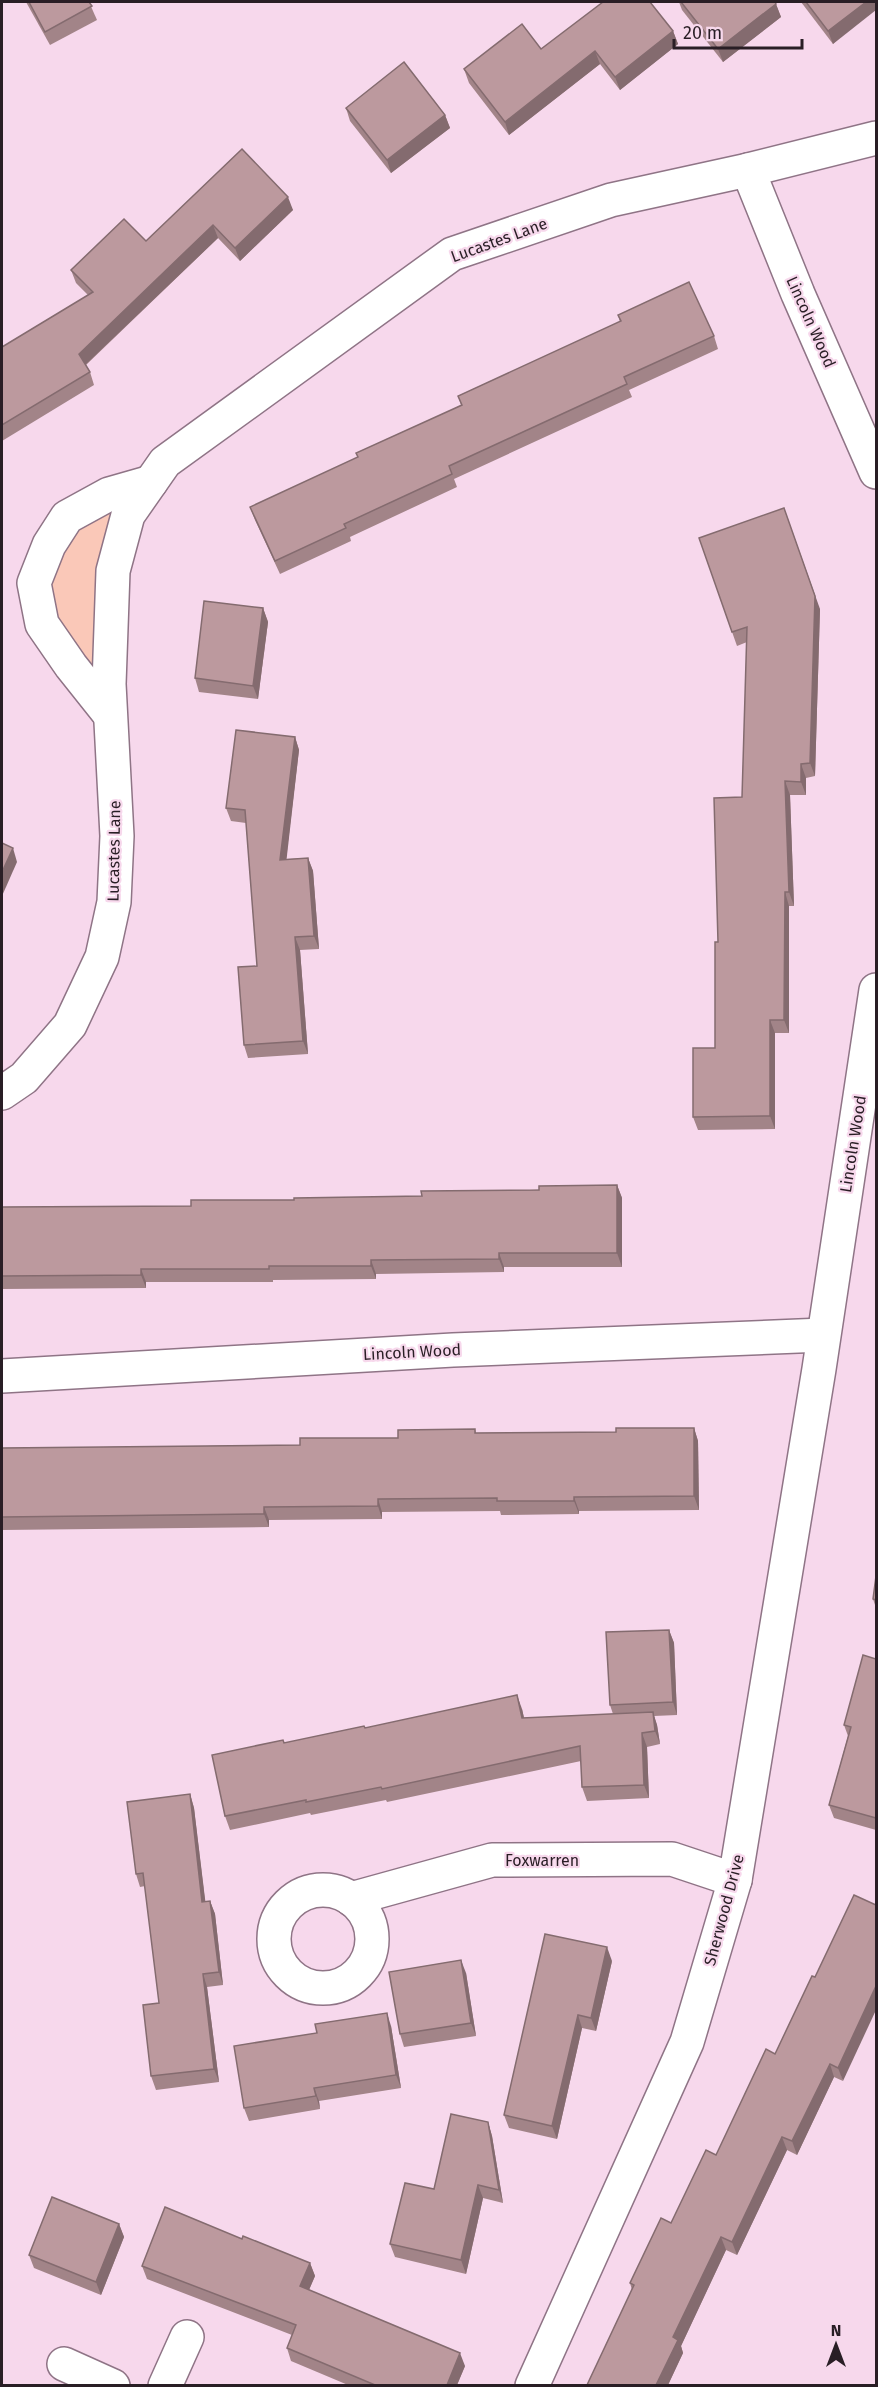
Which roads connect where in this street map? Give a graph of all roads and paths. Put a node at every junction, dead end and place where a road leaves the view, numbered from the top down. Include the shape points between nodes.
1 (876, 138) edge
2 (748, 170) junction
3 (876, 472) edge
4 (151, 482) junction
5 (110, 715) junction
6 (876, 990) edge
7 (2, 1093) edge
8 (824, 1335) junction
9 (819, 1369) joint
10 (2, 1376) edge
11 (735, 1880) junction
12 (351, 1899) dead end
13 (187, 2337) dead end
14 (64, 2364) dead end
15 (113, 2385) edge
16 (165, 2385) edge
17 (532, 2385) edge

1 - 2 street, Lucastes Lane
2 - 3 street, Lincoln Wood
2 - 4 street, Lucastes Lane via 611,200 452,254 165,462
4 - 5 street, Lucastes Lane via 128,515 113,571
4 - 5 street via 109,494 67,517 49,545 34,583 42,624
5 - 7 street, Lucastes Lane via 117,836 114,902 102,957 70,1024 24,1078
6 - 8 street, Lincoln Wood
8 - 9 street, Lincoln Wood
8 - 10 street, Lincoln Wood via 453,1350
9 - 11 street, Sherwood Drive
11 - 12 street, Foxwarren via 672,1859 492,1860
11 - 17 street, Sherwood Drive via 687,2042
13 - 16 street
14 - 15 street

